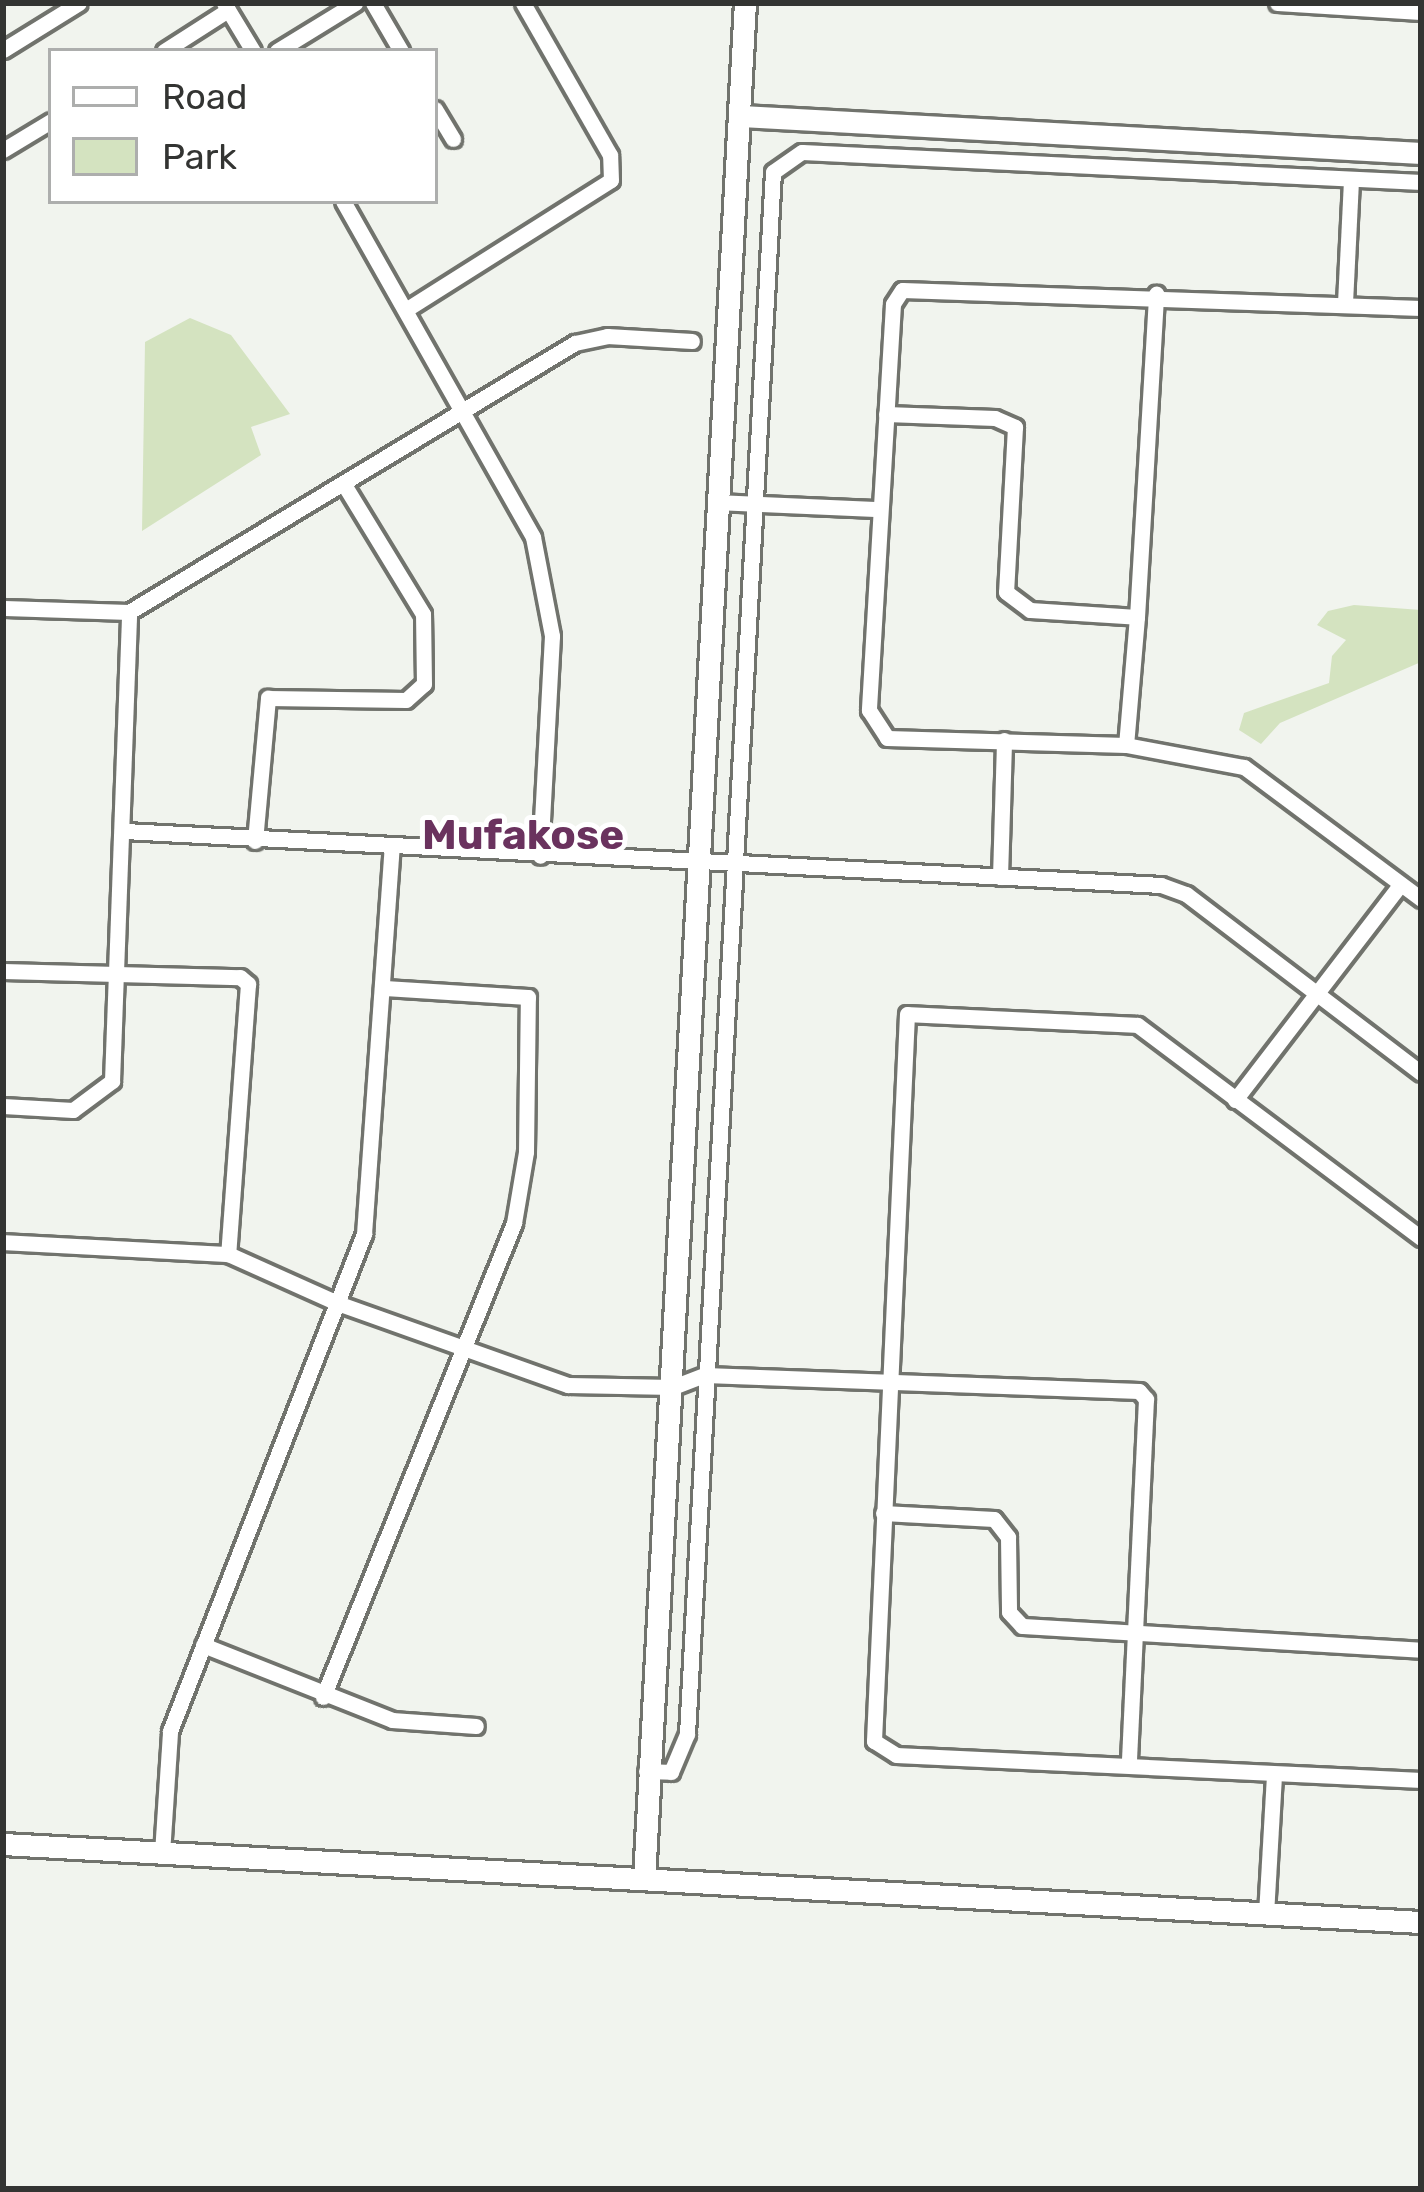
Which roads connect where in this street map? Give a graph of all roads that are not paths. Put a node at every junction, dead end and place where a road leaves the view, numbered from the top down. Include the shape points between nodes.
1 (80, 3) edge
2 (355, 3) edge
3 (373, 3) edge
4 (523, 3) edge
5 (745, 3) edge
6 (1276, 3) edge
7 (226, 7) edge
8 (1421, 12) edge
9 (168, 48) edge
10 (251, 48) edge
11 (282, 48) edge
12 (399, 48) edge
13 (3, 50) edge
14 (438, 114) edge
15 (741, 116) junction
16 (48, 123) edge
17 (453, 139) dead end
18 (3, 150) edge
19 (1421, 153) edge
20 (1351, 179) junction
21 (1421, 182) edge
22 (345, 204) edge
23 (1156, 294) junction
24 (1345, 303) junction
25 (407, 308) junction
26 (1421, 308) edge
27 (692, 341) dead end
28 (465, 410) junction
29 (886, 414) junction
30 (345, 486) junction
31 (750, 501) junction
32 (717, 502) junction
33 (879, 509) junction
34 (3, 608) edge
35 (129, 612) junction
36 (1137, 617) junction
37 (1004, 740) junction
38 (1126, 745) junction
39 (124, 831) junction
40 (255, 841) junction
41 (392, 848) junction
42 (540, 856) junction
43 (700, 863) junction
44 (730, 864) junction
45 (1000, 877) junction
46 (1400, 885) junction
47 (1421, 899) edge
48 (3, 970) edge
49 (117, 971) junction
50 (384, 988) junction
51 (1319, 997) junction
52 (1421, 1073) edge
53 (1235, 1100) junction
54 (3, 1106) edge
55 (1421, 1238) edge
56 (3, 1242) edge
57 (228, 1254) junction
58 (340, 1304) junction
59 (461, 1347) junction
60 (705, 1375) junction
61 (887, 1381) junction
62 (673, 1387) junction
63 (883, 1513) junction
64 (1134, 1632) junction
65 (203, 1646) junction
66 (1421, 1650) edge
67 (323, 1697) junction
68 (476, 1726) dead end
69 (1129, 1764) junction
70 (646, 1772) junction
71 (1274, 1774) junction
72 (1421, 1780) edge
73 (3, 1844) edge
74 (162, 1853) junction
75 (644, 1880) junction
76 (1266, 1914) junction
77 (1421, 1922) edge

1 - 13 street
2 - 11 street
3 - 12 street
4 - 25 street via 610,155 611,180
5 - 15 street
6 - 8 street
7 - 9 street
7 - 10 street
14 - 17 street
15 - 19 street
15 - 32 street
16 - 18 street
20 - 21 street
20 - 24 street
20 - 31 street via 802,152 784,158 773,172
22 - 25 street
23 - 24 street
23 - 29 street via 910,286 893,304
23 - 36 street
24 - 26 street
25 - 28 street
27 - 28 street via 590,338
28 - 30 street
28 - 42 street via 527,522 549,606
29 - 33 street
29 - 36 street via 995,418 1015,427 1006,592 1014,605
30 - 35 street
30 - 40 street via 423,614 424,684 406,700 268,698
31 - 32 street
31 - 33 street
31 - 44 street
32 - 43 street
33 - 37 street via 873,727 887,738
34 - 35 street
35 - 39 street
36 - 38 street
37 - 38 street
37 - 45 street
38 - 46 street via 1244,767
39 - 40 street
39 - 49 street
40 - 41 street
41 - 42 street
41 - 50 street
42 - 43 street
43 - 44 street
43 - 62 street
44 - 45 street
44 - 60 street
45 - 51 street via 1174,888
46 - 47 street
46 - 51 street
48 - 49 street
49 - 54 street via 112,1081 103,1095 73,1110
49 - 57 street via 240,976 248,985
50 - 58 street via 364,1234
50 - 59 street via 515,991 532,1010 514,1223
51 - 52 street
51 - 53 street
53 - 55 street
53 - 61 street via 1126,1021 907,1013
56 - 57 street
57 - 58 street
58 - 59 street
58 - 65 street
59 - 62 street via 549,1382
59 - 67 street
60 - 61 street
60 - 62 street
60 - 70 street via 686,1750 671,1772
61 - 63 street
61 - 64 street via 1144,1394
62 - 70 street
63 - 64 street via 994,1519 1008,1537 1009,1612 1022,1626
63 - 69 street via 879,1748
64 - 66 street
64 - 69 street
65 - 67 street
65 - 74 street via 167,1745
67 - 68 street via 392,1720
69 - 71 street
70 - 75 street
71 - 72 street
71 - 76 street
73 - 74 street
74 - 75 street
75 - 76 street
76 - 77 street

